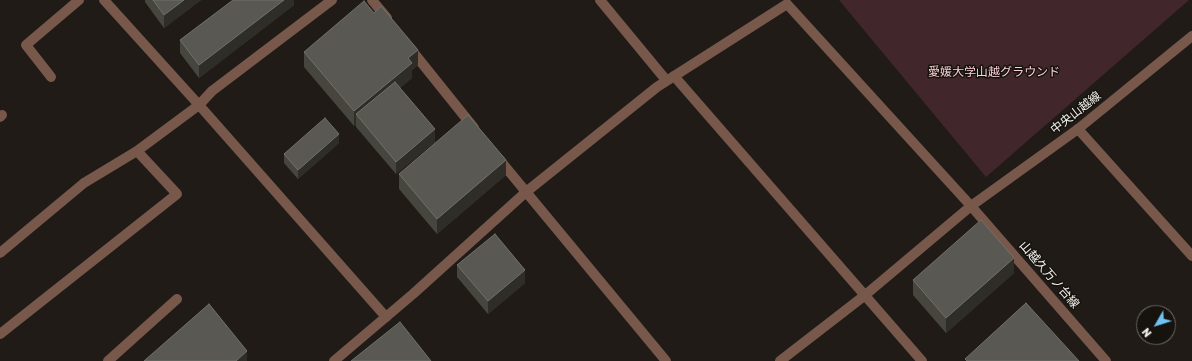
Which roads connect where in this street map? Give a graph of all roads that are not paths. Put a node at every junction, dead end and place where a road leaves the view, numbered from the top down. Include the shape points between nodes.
1 (79, 0) edge
2 (104, 0) edge
3 (332, 0) edge
4 (372, 0) edge
5 (600, 0) edge
6 (787, 2) edge
7 (392, 25) edge
8 (1192, 36) edge
9 (402, 37) edge
10 (51, 77) dead end
11 (670, 78) junction
12 (200, 105) junction
13 (1078, 129) junction
14 (481, 136) edge
15 (491, 149) edge
16 (137, 151) junction
17 (526, 192) junction
18 (971, 206) junction
19 (0, 253) edge
20 (1192, 256) edge
21 (864, 296) junction
22 (176, 299) dead end
23 (386, 317) junction
24 (0, 334) edge
25 (108, 361) edge
26 (334, 361) edge
27 (666, 361) edge
28 (780, 361) edge
29 (922, 361) edge
30 (1106, 361) edge

1 - 10 street via 26,45
2 - 12 street
3 - 12 street via 212,91
4 - 7 street
5 - 11 street
6 - 11 street
6 - 18 street, 山越久万ノ台線
8 - 13 street, 中央山越線
9 - 14 street
11 - 17 street
11 - 21 street
12 - 16 street
12 - 23 street
13 - 18 street, 中央山越線
13 - 20 street
15 - 17 street
16 - 19 street via 84,183
16 - 24 street via 177,194
17 - 23 street
17 - 27 street
18 - 21 street, 中央山越線
18 - 30 street, 山越久万ノ台線
21 - 28 street, 中央山越線
21 - 29 street
22 - 25 street
23 - 26 street

